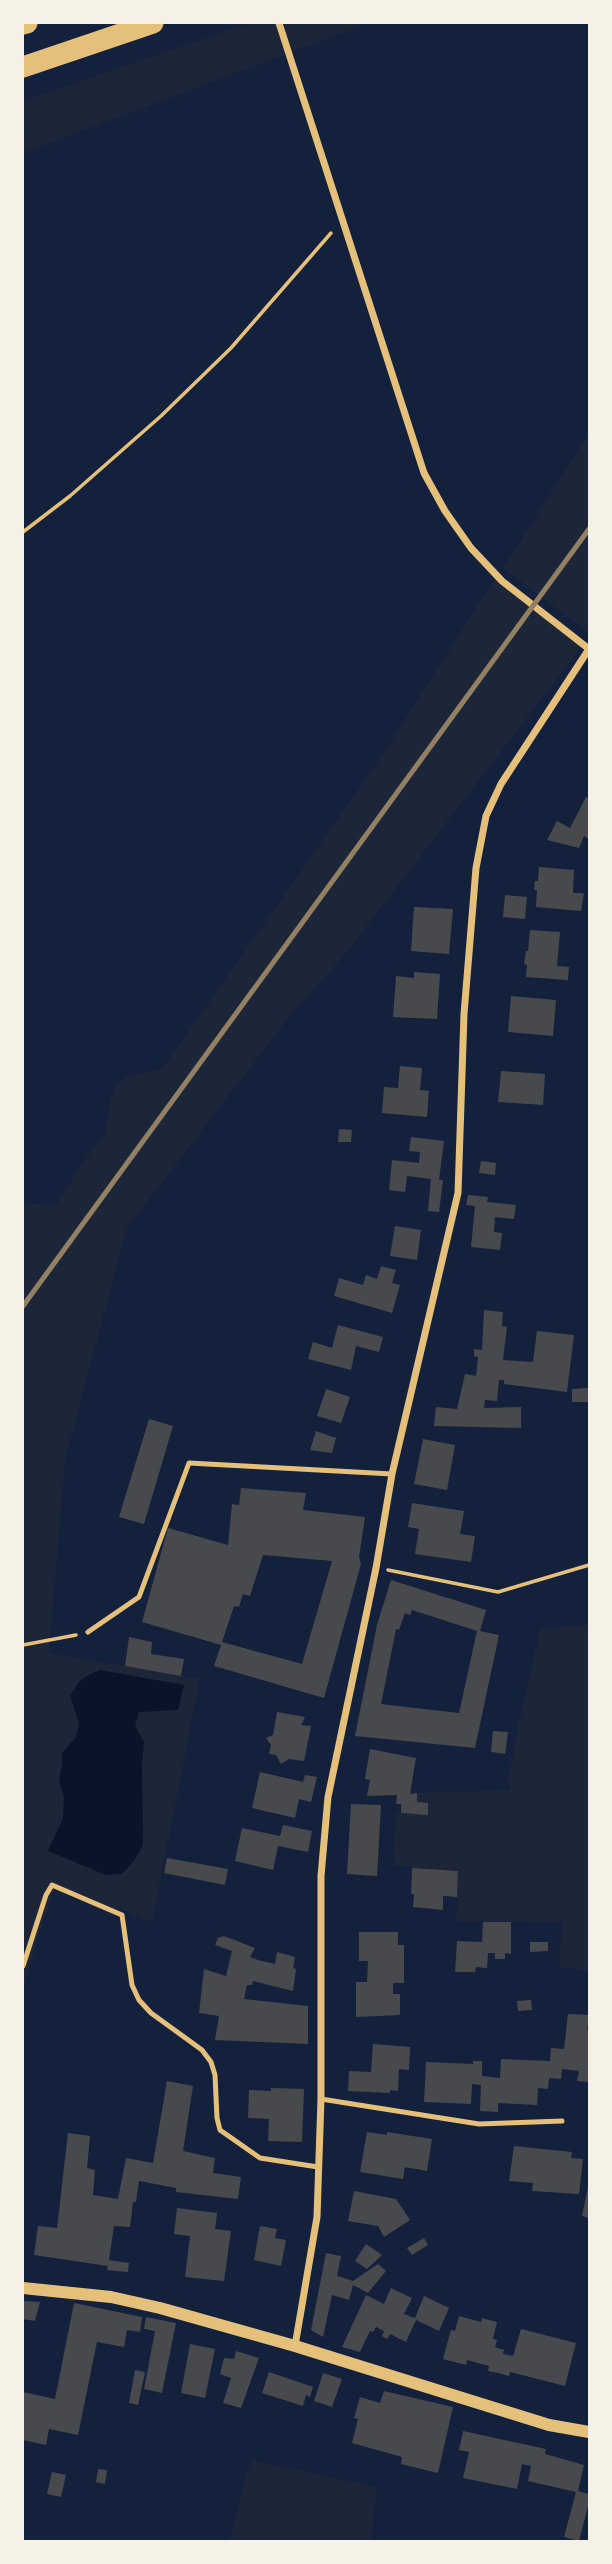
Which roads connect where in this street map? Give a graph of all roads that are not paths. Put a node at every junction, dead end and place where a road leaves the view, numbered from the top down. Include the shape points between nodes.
1 (153, 23) edge
2 (279, 23) edge
3 (23, 67) edge
4 (589, 649) edge
5 (392, 1474) junction
6 (88, 1632) road end
7 (23, 1966) edge
8 (321, 2099) junction
9 (562, 2121) dead end
10 (318, 2167) junction
11 (23, 2288) edge
12 (295, 2346) junction
13 (589, 2432) edge

1 - 3 highway
2 - 4 street via 424,473 471,548 502,581
4 - 5 street via 507,774 486,816 476,868 464,1014 458,1193
5 - 6 lane via 189,1463 139,1597
5 - 8 street via 328,1797 321,1876
7 - 10 lane via 52,1885 122,1915 132,1985 151,2013 202,2050 211,2063 220,2130 260,2158
8 - 9 lane via 479,2123
8 - 10 street
10 - 12 street via 317,2217
11 - 12 street via 111,2297
12 - 13 street via 549,2424

